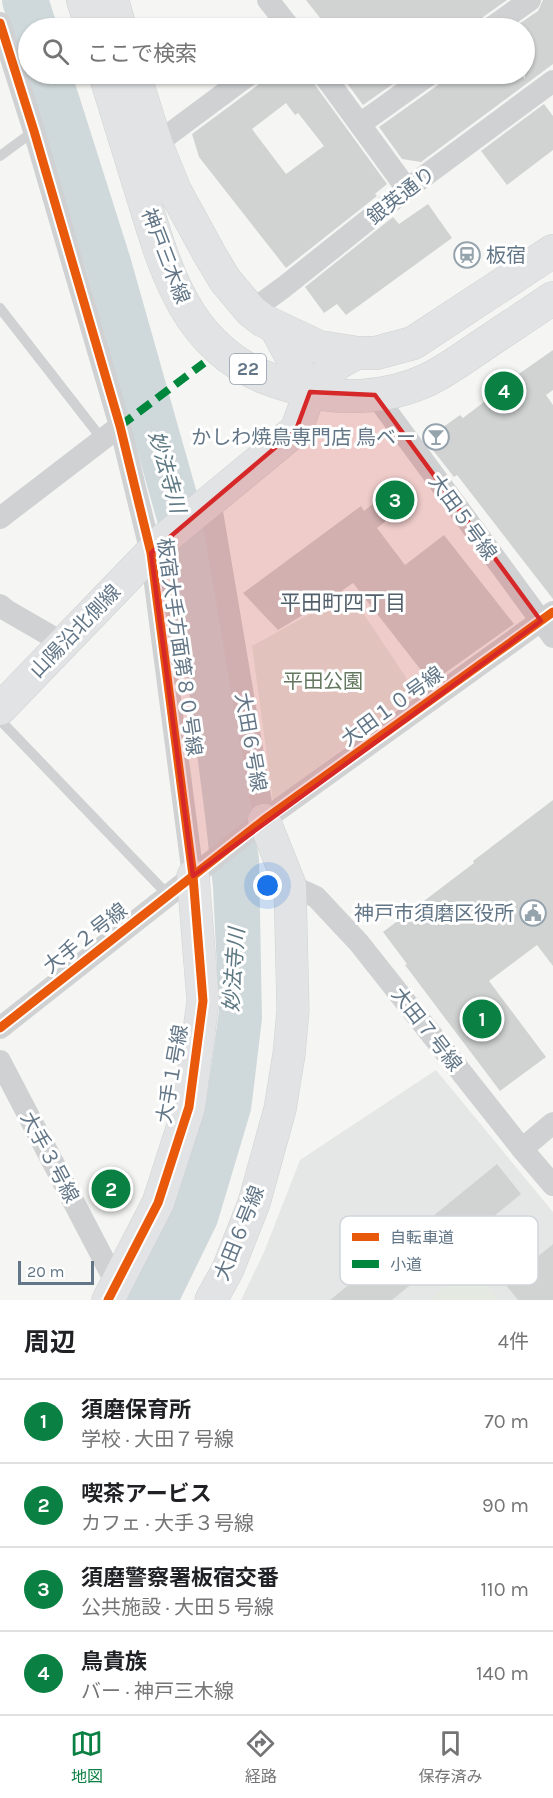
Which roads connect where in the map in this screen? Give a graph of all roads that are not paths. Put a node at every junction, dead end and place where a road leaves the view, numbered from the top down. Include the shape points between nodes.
1 (83, 0) edge
2 (112, 0) edge
3 (268, 0) edge
4 (530, 0) edge
5 (89, 18) edge
6 (117, 18) edge
7 (282, 18) edge
8 (505, 18) edge
9 (0, 23) edge
10 (18, 80) edge
11 (553, 81) edge
12 (19, 84) edge
13 (108, 84) edge
14 (137, 84) edge
15 (237, 84) edge
16 (330, 84) edge
17 (415, 84) edge
18 (360, 124) junction
19 (34, 131) junction
20 (156, 144) junction
21 (0, 156) edge
22 (407, 189) junction
23 (553, 251) edge
24 (553, 298) edge
25 (0, 308) edge
26 (264, 320) junction
27 (357, 353) junction
28 (310, 392) junction
29 (375, 395) junction
30 (111, 432) junction
31 (210, 500) junction
32 (0, 518) edge
33 (157, 547) junction
34 (0, 605) edge
35 (549, 623) edge
36 (63, 643) junction
37 (0, 709) edge
38 (0, 720) edge
39 (264, 820) junction
40 (193, 876) junction
41 (290, 885) junction
42 (168, 896) junction
43 (0, 1028) edge
44 (0, 1061) edge
45 (553, 1122) edge
46 (522, 1149) junction
47 (553, 1185) edge
48 (118, 1296) edge
49 (211, 1300) edge

1 - 5 main road
2 - 6 main road
3 - 7 street
4 - 8 street
9 - 10 street, 板宿大手方面第８０号線
11 - 22 street, 銀英通り
12 - 19 street, 板宿大手方面第８０号線
13 - 28 main road, 神戸三木線 / 22 via 171,282 190,316 245,367
14 - 20 main road, 神戸三木線 / 22
15 - 20 street
16 - 18 street
17 - 18 street
18 - 22 street
19 - 21 lane
19 - 30 street, 板宿大手方面第８０号線
20 - 26 main road, 神戸三木線 / 22 via 175,191 210,255 235,293
22 - 26 street, 銀英通り via 285,287
23 - 27 main road, 神戸三木線 / 22 via 413,343 376,353
24 - 29 main road, 神戸三木線 / 22 via 428,380
25 - 30 lane
26 - 27 main road, 神戸三木線 / 22 via 319,347
26 - 28 street
27 - 28 street via 337,364
28 - 29 main road, 神戸三木線 / 22 via 342,397
28 - 31 street via 296,430
29 - 35 street, 大田５号線
30 - 32 street
30 - 33 street, 板宿大手方面第８０号線
31 - 33 street, 山陽沿北側線
31 - 39 street, 大田６号線
33 - 36 street, 山陽沿北側線
33 - 40 street, 板宿大手方面第８０号線
34 - 36 street
35 - 39 street, 大田１０号線
36 - 37 street, 山陽沿北側線
38 - 42 lane
39 - 40 street, 大田１０号線
39 - 41 street, 大田６号線
40 - 42 street, 大手２号線
40 - 48 street, 大手１号線 via 203,1001 189,1107 158,1203
41 - 46 street, 大田７号線 via 316,897 359,943
41 - 49 street, 大田６号線 via 293,1011 280,1109 254,1203
42 - 43 street, 大手２号線
44 - 48 street, 大手３号線
45 - 46 street
46 - 47 street, 大田７号線

